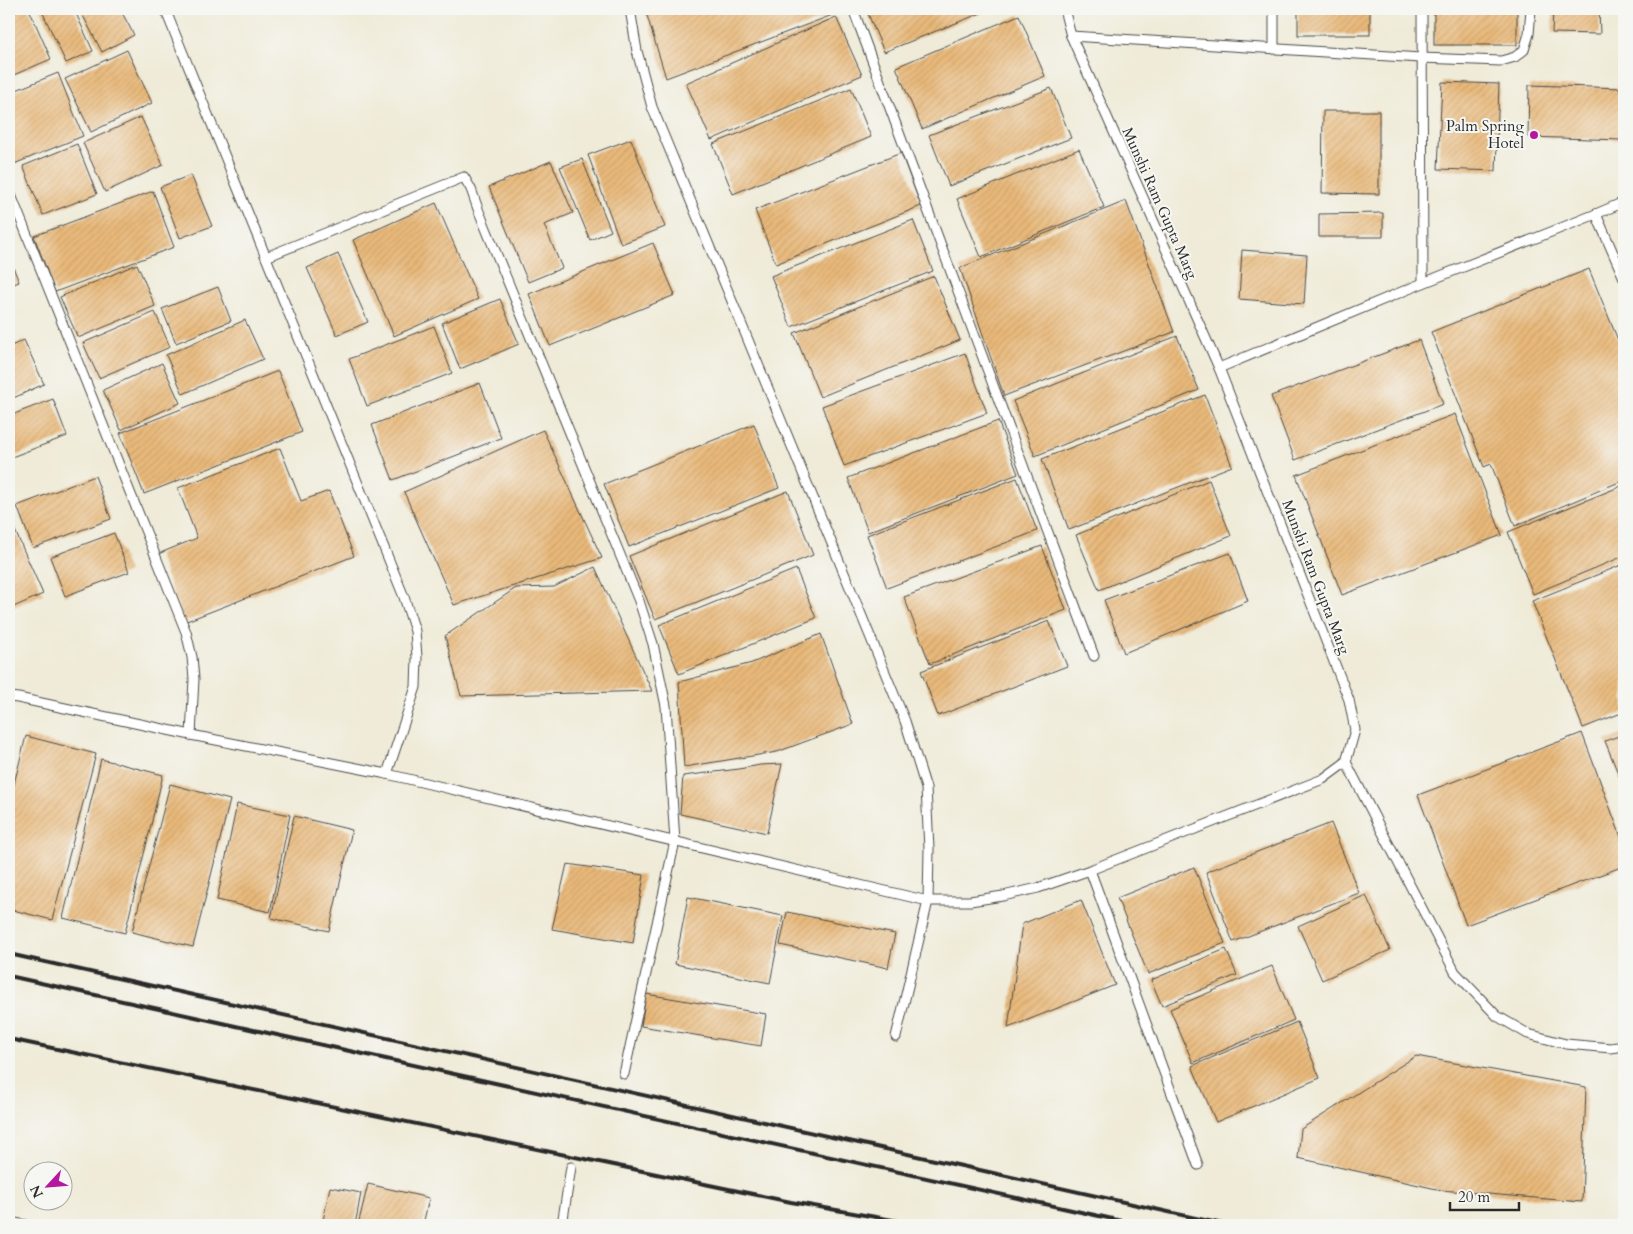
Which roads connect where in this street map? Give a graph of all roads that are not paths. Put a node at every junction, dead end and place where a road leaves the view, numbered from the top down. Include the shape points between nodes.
1 (165, 9) edge
2 (630, 9) edge
3 (853, 9) edge
4 (1064, 9) edge
5 (1274, 9) edge
6 (1422, 9) edge
7 (1531, 9) edge
8 (1071, 36) junction
9 (1274, 49) junction
10 (1421, 58) junction
11 (9, 190) edge
12 (1624, 202) edge
13 (1596, 214) junction
14 (266, 257) junction
15 (1624, 278) edge
16 (1423, 282) junction
17 (1219, 368) junction
18 (1094, 656) dead end
19 (9, 697) edge
20 (191, 735) junction
21 (1346, 762) junction
22 (387, 774) junction
23 (675, 842) junction
24 (1090, 870) junction
25 (928, 901) junction
26 (896, 1037) dead end
27 (1624, 1046) edge
28 (624, 1074) dead end
29 (1198, 1165) dead end
30 (571, 1167) dead end
31 (9, 1222) edge
32 (26, 1225) edge
33 (562, 1225) edge

1 - 14 lane
2 - 25 lane via 652,106 905,721 926,788
3 - 18 lane
4 - 8 lane, Munshi Ram Gupta Marg
5 - 9 lane
6 - 10 lane
7 - 10 lane via 1524,50 1515,57 1501,61
8 - 9 lane
8 - 17 lane, Munshi Ram Gupta Marg
9 - 10 lane
10 - 16 lane
11 - 20 lane via 186,632 194,680
12 - 13 lane
13 - 15 lane
13 - 16 lane
14 - 22 lane via 404,597 414,631 416,687
14 - 23 lane via 464,178 639,600 653,644 666,706
16 - 17 lane
17 - 21 lane, Munshi Ram Gupta Marg via 1349,700 1355,730
19 - 20 lane
20 - 22 lane
21 - 24 lane via 1323,779
21 - 27 lane via 1455,972 1497,1016 1528,1034 1566,1044
22 - 23 lane
23 - 25 lane
23 - 28 lane
24 - 25 lane via 1003,896 970,901
24 - 29 lane
25 - 26 lane
30 - 33 lane
31 - 32 lane

